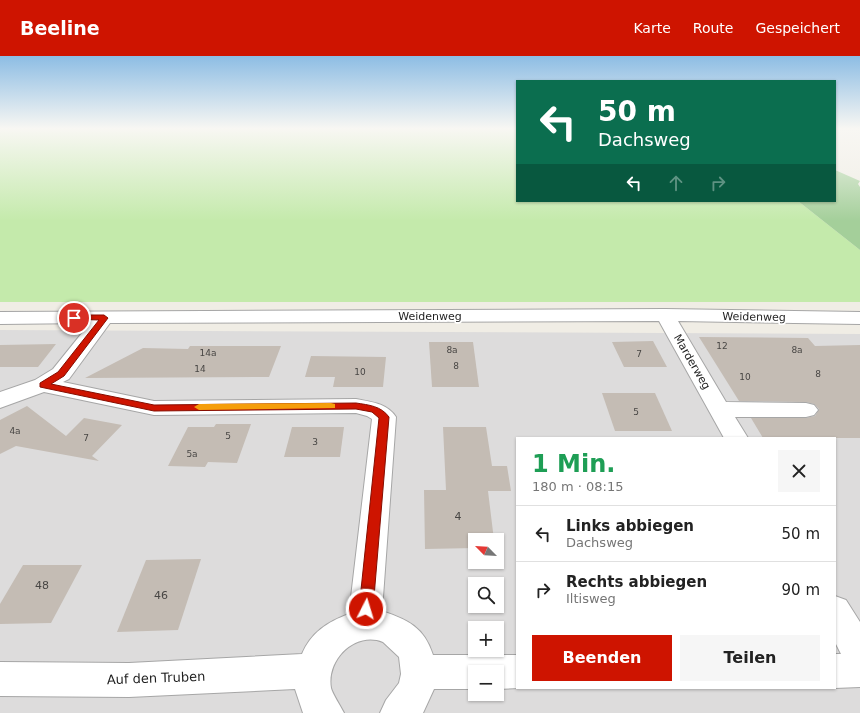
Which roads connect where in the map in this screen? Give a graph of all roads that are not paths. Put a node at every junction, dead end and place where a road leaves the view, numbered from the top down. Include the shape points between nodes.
1 (665, 315) junction
2 (0, 318) edge
3 (104, 318) junction
4 (860, 318) edge
5 (43, 385) junction
6 (6, 395) edge
7 (719, 409) junction
8 (806, 410) dead end
9 (735, 437) edge
10 (836, 612) edge
11 (364, 624) junction
12 (860, 654) edge
13 (836, 670) edge
14 (860, 670) edge
15 (313, 671) junction
16 (419, 672) junction
17 (516, 672) edge
18 (0, 679) edge
19 (325, 713) edge
20 (398, 713) edge

1 - 3 street, Weidenweg
1 - 4 street, Weidenweg
1 - 7 street, Marderweg
2 - 3 street, Weidenweg
3 - 5 street via 61,374
5 - 6 street
5 - 11 street via 154,408 356,406 375,410 384,417
7 - 8 street
7 - 9 street, Marderweg
10 - 12 street
11 - 15 street via 347,629 331,639 319,654
11 - 16 street via 385,626 402,636 415,652
13 - 14 street
15 - 18 street, Auf den Truben via 130,680
15 - 19 street via 313,694
16 - 17 street
16 - 20 street via 416,690 406,707

